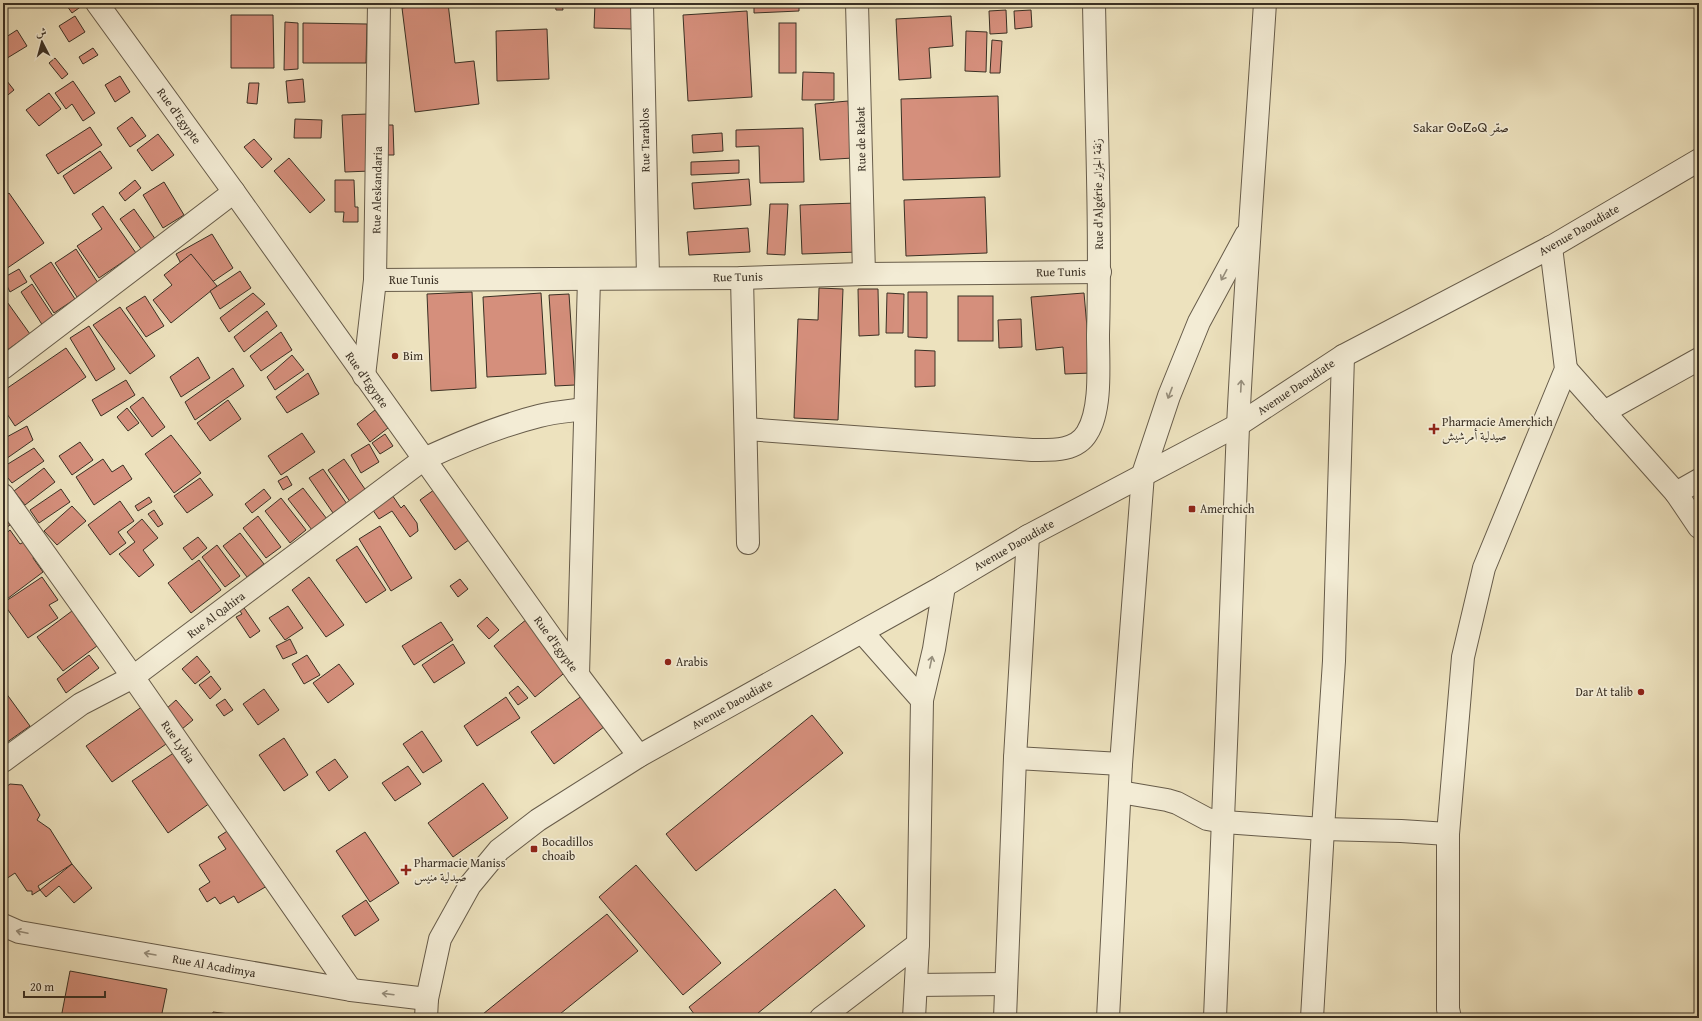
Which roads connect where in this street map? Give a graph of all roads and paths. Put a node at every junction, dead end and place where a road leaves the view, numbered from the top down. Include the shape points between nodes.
1 (98, 3) edge
2 (379, 3) edge
3 (642, 3) edge
4 (857, 3) edge
5 (1094, 3) edge
6 (1265, 3) edge
7 (1699, 160) edge
8 (234, 192) junction
9 (1249, 229) junction
10 (1551, 247) junction
11 (1100, 272) junction
12 (864, 274) junction
13 (648, 277) junction
14 (742, 278) junction
15 (375, 280) junction
16 (589, 280) junction
17 (1343, 356) junction
18 (1699, 359) edge
19 (3, 368) edge
20 (1566, 369) junction
21 (364, 376) junction
22 (585, 409) junction
23 (1604, 412) junction
24 (1238, 425) junction
25 (746, 429) junction
26 (424, 459) junction
27 (1143, 474) junction
28 (1699, 480) edge
29 (1676, 493) junction
30 (3, 495) edge
31 (1699, 527) edge
32 (1028, 536) junction
33 (748, 543) dead end
34 (944, 586) junction
35 (862, 632) junction
36 (578, 675) junction
37 (133, 677) junction
38 (922, 700) junction
39 (639, 756) junction
40 (1016, 758) junction
41 (3, 761) edge
42 (1121, 764) junction
43 (1120, 792) junction
44 (1224, 822) junction
45 (1323, 829) junction
46 (1448, 834) junction
47 (3, 925) edge
48 (918, 944) junction
49 (1006, 984) junction
50 (916, 985) junction
51 (351, 990) junction
52 (426, 1008) edge
53 (821, 1018) edge
54 (914, 1018) edge
55 (1005, 1018) edge
56 (1108, 1018) edge
57 (1215, 1018) edge
58 (1312, 1018) edge
59 (1450, 1018) edge

1 - 8 street, Rue d'Egypte
2 - 15 street, Rue Aleskandaria
3 - 13 street, Rue Tarablos
4 - 12 street, Rue de Rabat
5 - 11 street, Rue d'Algérie زنقة الجزاير
6 - 9 street
7 - 10 street, Avenue Daoudiate
8 - 19 street
8 - 21 street, Rue d'Egypte
24 -> 9 street
9 -> 27 street via 1199,322 1169,396
10 - 17 street, Avenue Daoudiate
10 - 20 street
11 - 12 street, Rue Tunis
11 - 25 street, Rue d'Algérie زنقة الجزاير via 1097,409 1087,435 1074,444 1060,450 1032,450
12 - 14 street, Rue Tunis
13 - 14 street, Rue Tunis
13 - 16 street, Rue Tunis
14 - 25 street
15 - 16 street, Rue Tunis
15 - 21 street, Rue Aleskandaria
16 - 22 street
17 - 24 street, Avenue Daoudiate
17 - 45 street via 1334,661
18 - 23 street
20 - 23 street
20 - 46 street via 1484,568 1472,614 1463,657
21 - 26 street, Rue d'Egypte
22 - 26 street, Rue Al Qahira via 540,416 504,426 473,436
22 - 36 street
23 - 29 street
24 - 27 street, Avenue Daoudiate
24 - 44 street
25 - 33 street
26 - 36 street, Rue d'Egypte
26 - 37 street, Rue Al Qahira
27 - 32 street, Avenue Daoudiate
27 - 42 street
28 - 29 street
29 - 31 street
30 - 37 street, Rue Lybia
32 - 34 street, Avenue Daoudiate
32 - 40 street
34 - 35 street, Avenue Daoudiate
38 -> 34 street via 934,649
35 - 38 street
35 - 39 street, Avenue Daoudiate
36 - 39 street, Rue d'Egypte
37 - 41 street, Rue Al Qahira via 81,704
37 - 51 street, Rue Lybia
38 - 48 street
39 - 52 street, Avenue Daoudiate via 538,820 499,850 470,884 440,939
40 - 42 street
40 - 49 street
42 - 43 street
43 - 44 street via 1167,800 1207,819
43 - 56 street
44 - 45 street
44 - 57 street
45 - 46 street via 1401,830
45 - 58 street
46 - 59 street
51 -> 47 street, Rue Al Acadimya via 19,932
48 - 50 street
48 - 53 street
49 - 50 street
49 - 55 street
50 - 54 street
52 -> 51 street, Rue Al Acadimya

